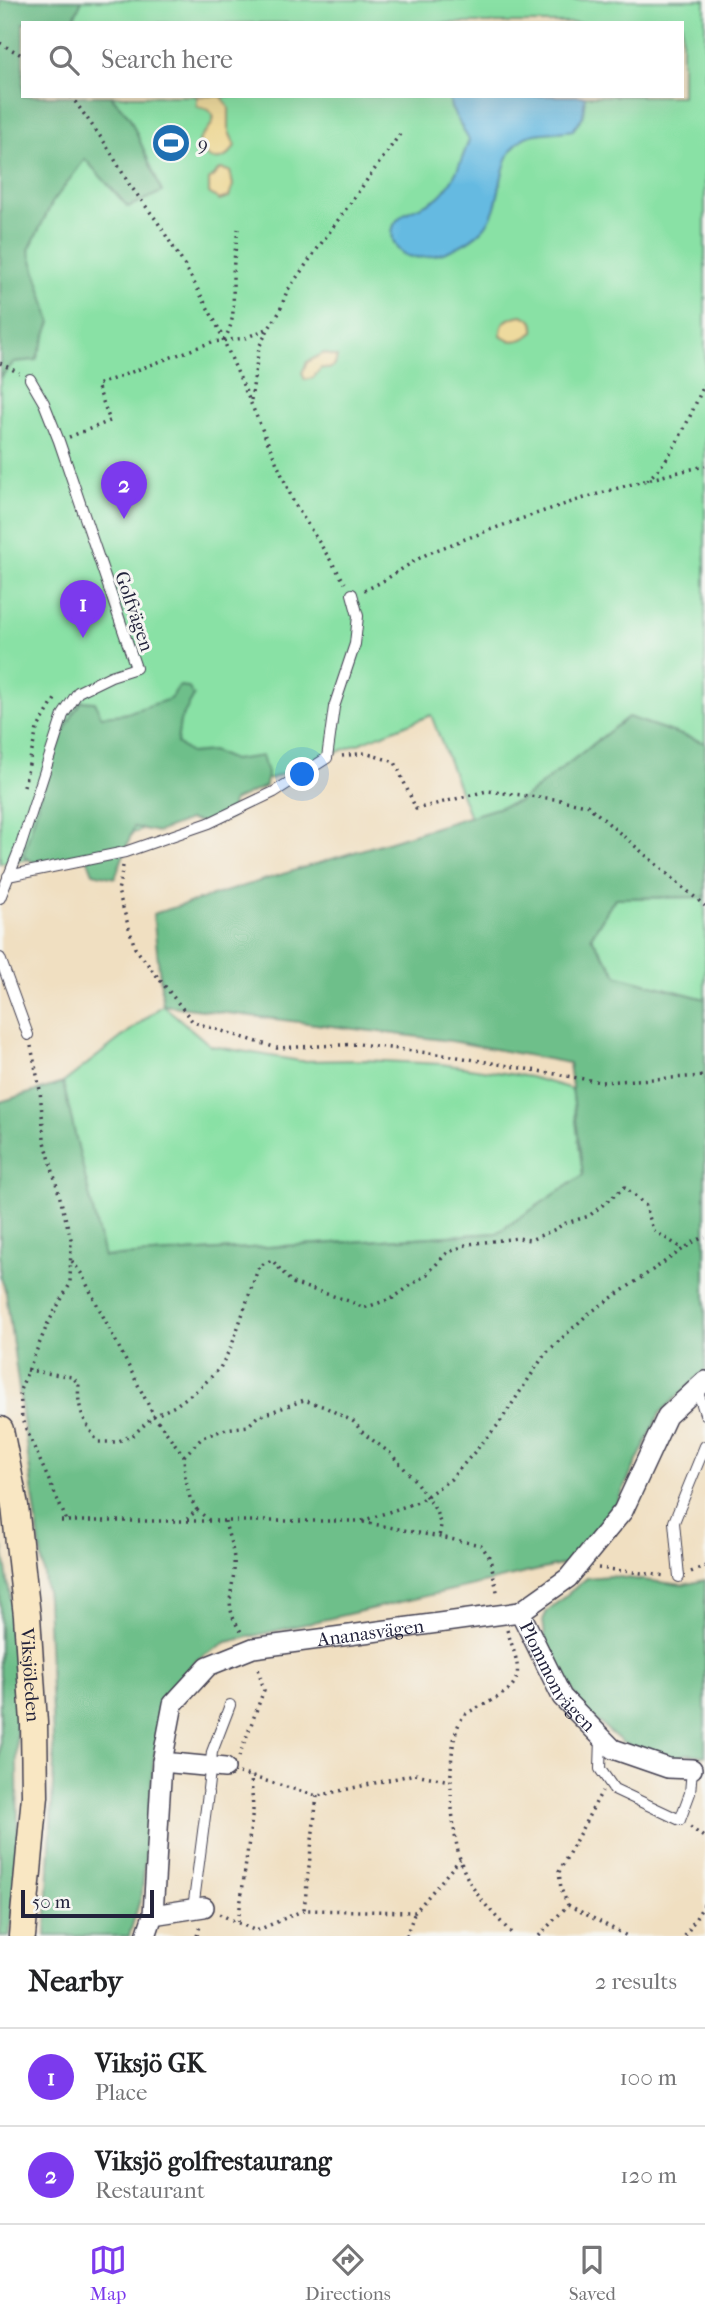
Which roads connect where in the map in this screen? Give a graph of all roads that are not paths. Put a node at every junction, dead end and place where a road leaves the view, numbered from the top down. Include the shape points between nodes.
1 (30, 379) road end
2 (352, 594) road end
3 (8, 876) junction
4 (0, 898) edge
5 (0, 958) edge
6 (28, 1035) road end
7 (701, 1385) edge
8 (705, 1414) edge
9 (11, 1425) edge
10 (705, 1446) edge
11 (679, 1577) road end
12 (510, 1613) junction
13 (230, 1705) dead end
14 (601, 1738) junction
15 (162, 1762) junction
16 (227, 1766) junction
17 (701, 1769) edge
18 (31, 1837) junction
19 (199, 1908) joint
20 (153, 1915) junction
21 (22, 1936) edge
22 (31, 1936) edge
23 (146, 1936) edge

1 - 3 lane, Golfvägen via 59,441 136,668 78,692 63,715
2 - 3 lane via 358,616 355,644 334,707 327,758 274,792 220,818 125,852
3 - 4 lane, Golfvägen
5 - 6 lane
7 - 8 lane
7 - 12 street, Ananasvägen via 667,1416 623,1511 568,1578
9 - 18 main road, Viksjöleden via 34,1723
10 - 11 lane via 674,1522
12 - 14 street, Plommonvägen via 562,1697
12 - 15 street, Ananasvägen via 253,1648 208,1666 173,1704
13 - 16 lane via 212,1752
14 - 17 street, Plommonvägen via 612,1749 668,1768
14 - 17 lane, Plommonvägen via 600,1769 614,1789 680,1820
15 - 16 street
15 - 20 street, Ananasvägen
16 - 19 lane via 208,1791
18 - 21 main road, Viksjöleden
18 - 22 main road, Viksjöleden
19 - 20 street
20 - 23 street, Ananasvägen

